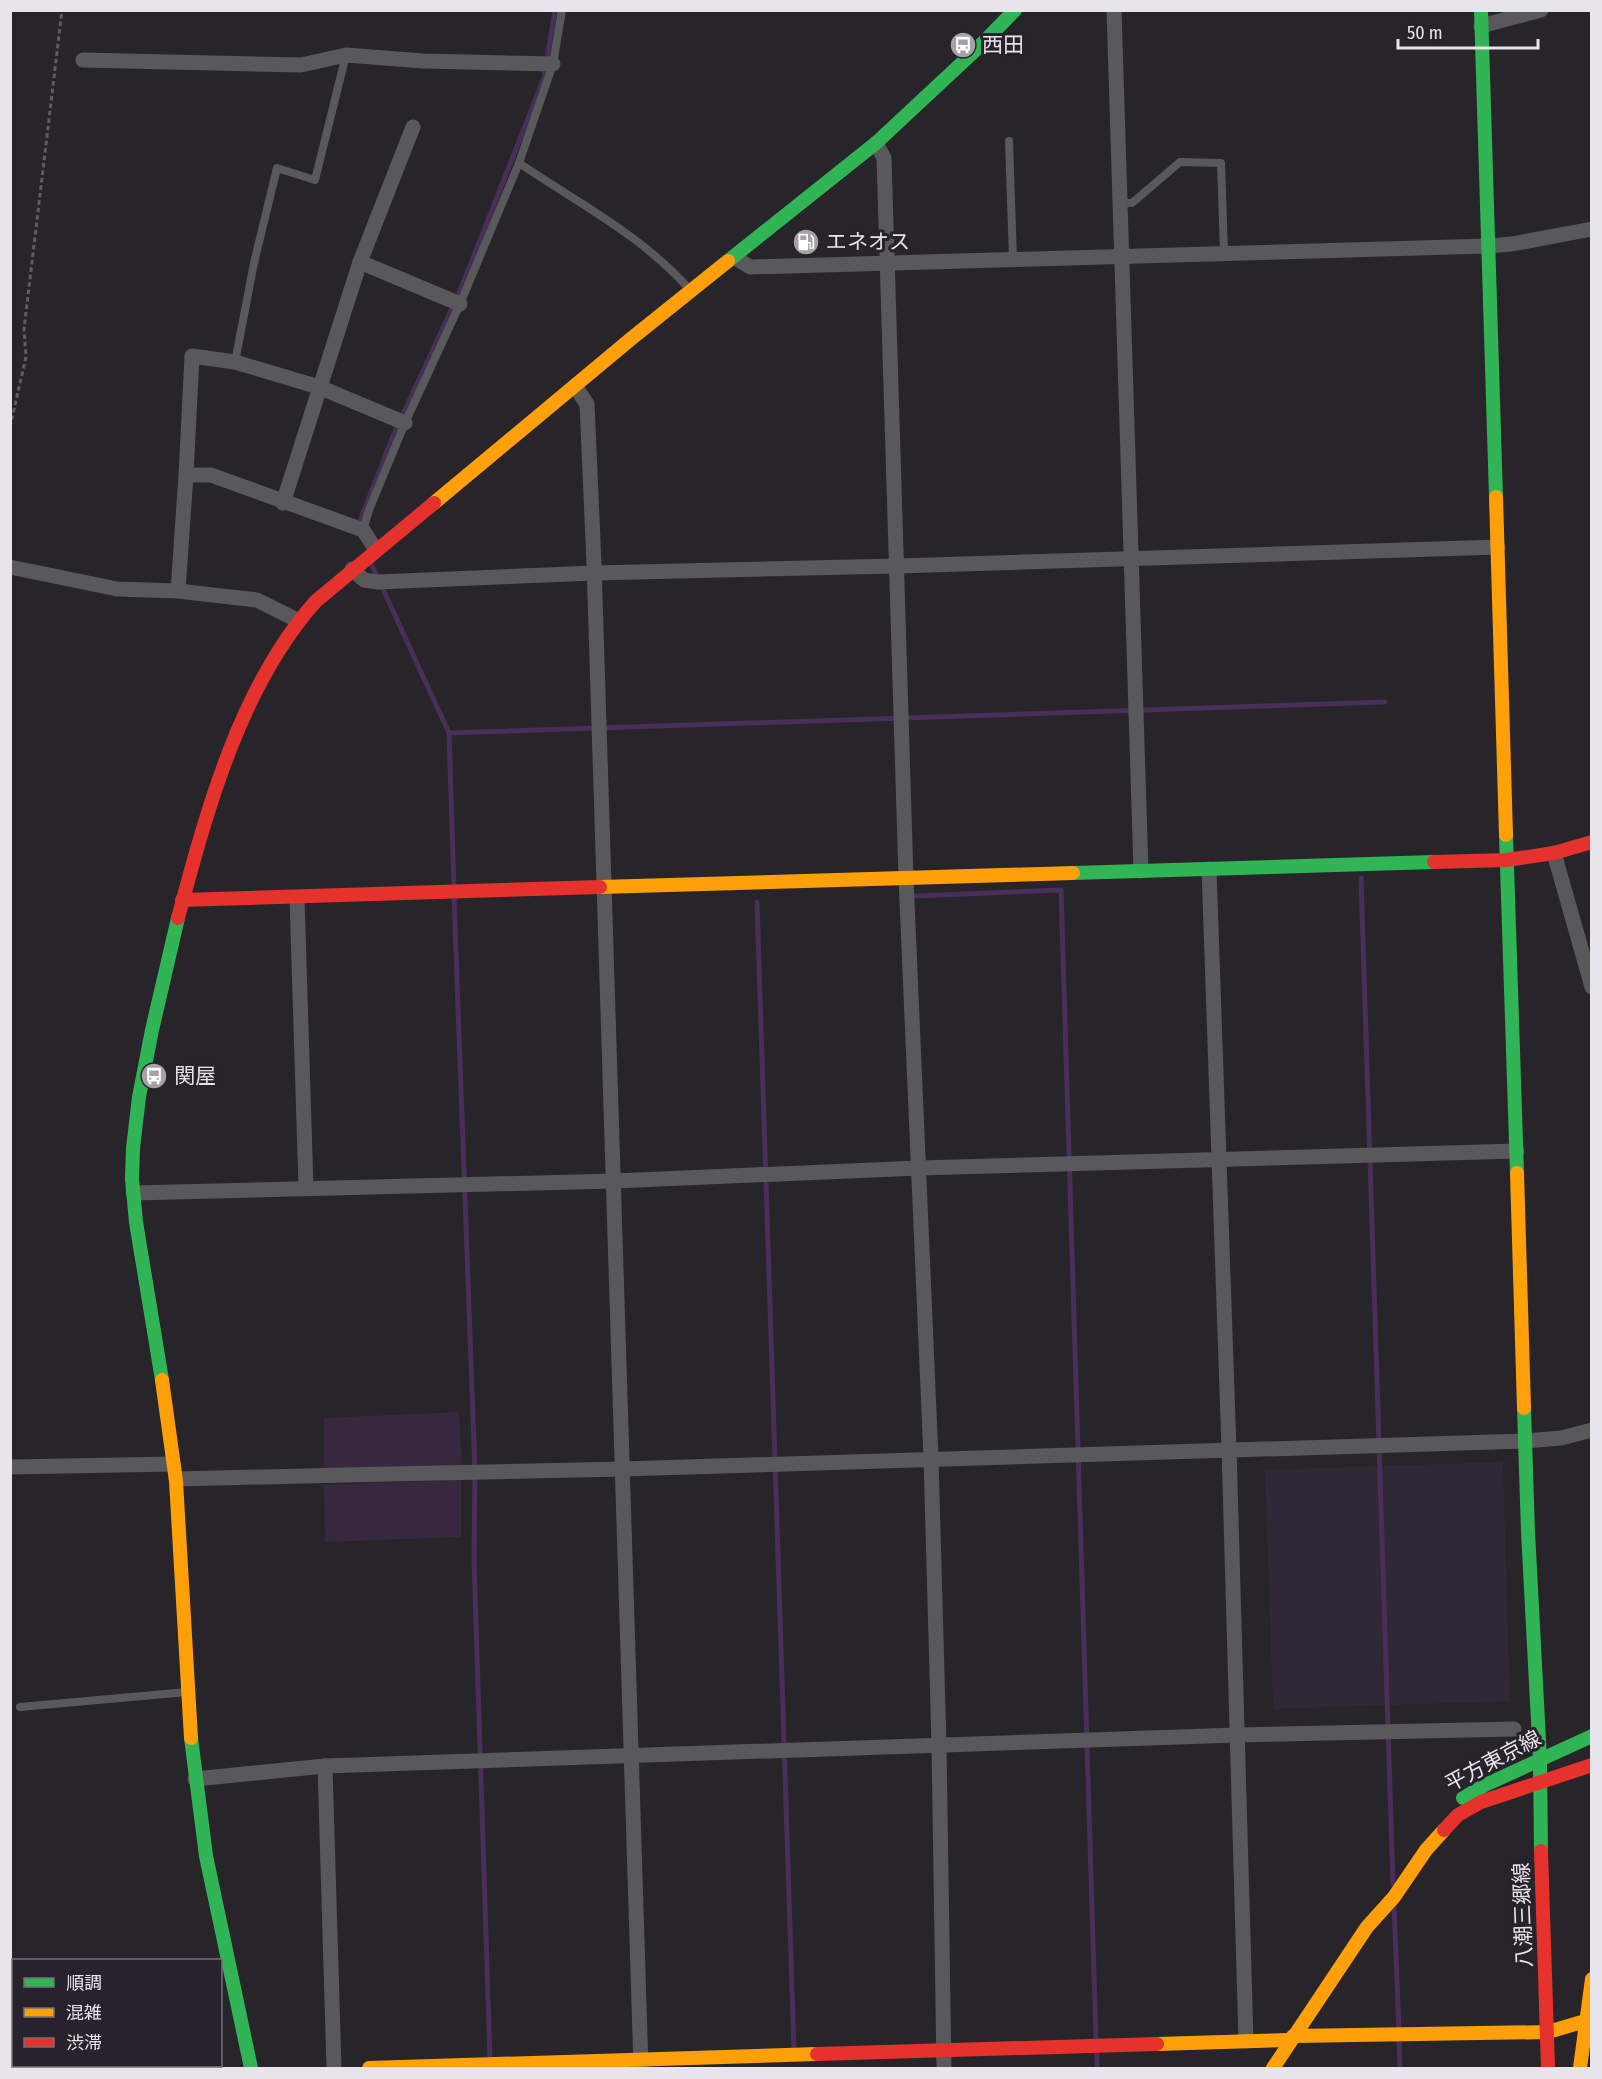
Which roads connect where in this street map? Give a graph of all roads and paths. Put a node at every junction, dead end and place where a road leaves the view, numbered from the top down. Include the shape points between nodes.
1 (62, 10) edge
2 (562, 10) edge
3 (1015, 10) edge
4 (1114, 10) edge
5 (1481, 10) edge
6 (1541, 10) edge
7 (1481, 26) junction
8 (346, 55) junction
9 (83, 60) dead end
10 (553, 64) junction
11 (413, 127) dead end
12 (1010, 141) dead end
13 (876, 143) junction
14 (519, 163) junction
15 (1121, 203) junction
16 (1592, 229) edge
17 (1488, 246) junction
18 (1224, 252) junction
19 (1123, 255) junction
20 (734, 257) junction
21 (1013, 259) junction
22 (360, 262) junction
23 (887, 264) junction
24 (691, 291) junction
25 (459, 304) junction
26 (235, 362) junction
27 (575, 386) junction
28 (320, 387) junction
29 (405, 423) junction
30 (10, 427) edge
31 (186, 476) junction
32 (283, 503) junction
33 (363, 530) junction
34 (1498, 547) junction
35 (376, 550) junction
36 (1132, 558) junction
37 (897, 566) junction
38 (10, 567) edge
39 (352, 570) junction
40 (594, 573) junction
41 (178, 591) junction
42 (297, 620) junction
43 (1592, 842) edge
44 (1554, 853) junction
45 (1507, 860) junction
46 (1209, 869) junction
47 (1141, 871) junction
48 (906, 878) junction
49 (604, 888) junction
50 (297, 898) junction
51 (182, 900) junction
52 (1592, 987) edge
53 (1517, 1151) junction
54 (1219, 1159) junction
55 (919, 1168) junction
56 (614, 1181) junction
57 (306, 1188) junction
58 (133, 1193) junction
59 (1592, 1430) edge
60 (1526, 1441) junction
61 (1229, 1449) junction
62 (931, 1458) junction
63 (173, 1464) junction
64 (10, 1467) edge
65 (623, 1469) junction
66 (176, 1479) junction
67 (189, 1692) junction
68 (20, 1707) dead end
69 (1514, 1729) dead end
70 (1238, 1735) junction
71 (1592, 1736) edge
72 (939, 1745) junction
73 (631, 1755) junction
74 (1540, 1759) junction
75 (1592, 1765) edge
76 (325, 1766) junction
77 (195, 1779) junction
78 (1539, 1782) junction
79 (1426, 1829) dead end
80 (1406, 1855) dead end
81 (1367, 1927) junction
82 (225, 1972) edge
83 (1592, 1979) edge
84 (1592, 2019) edge
85 (1548, 2032) junction
86 (1291, 2038) junction
87 (1246, 2042) junction
88 (944, 2051) junction
89 (641, 2064) edge
90 (251, 2068) edge
91 (334, 2068) edge
92 (369, 2068) edge
93 (944, 2068) edge
94 (1273, 2068) edge
95 (1548, 2068) edge
96 (1580, 2068) edge

1 - 30 path via 24,329 26,357
2 - 10 lane
3 - 13 main road
4 - 15 street
5 - 7 main road, 八潮三郷線
6 - 7 street
7 - 17 main road, 八潮三郷線
8 - 9 street via 301,64
8 - 10 street
8 - 26 lane via 315,180 277,168
10 - 14 lane
11 - 22 street
12 - 21 lane
13 - 20 main road
13 - 23 street via 884,158
14 - 24 lane via 637,240
14 - 25 lane
15 - 18 lane via 1132,203 1180,162 1221,163
15 - 19 street
16 - 17 street
17 - 18 street
17 - 34 main road, 八潮三郷線
18 - 19 street
19 - 21 street
19 - 36 street
20 - 23 street via 750,267
20 - 24 main road
21 - 23 street
22 - 25 street
22 - 28 street
23 - 37 street
24 - 27 main road
25 - 29 lane
26 - 28 street
26 - 31 street via 192,356
27 - 35 main road
27 - 40 street via 587,404
28 - 29 street
28 - 32 street
29 - 33 lane
31 - 32 street via 211,475
31 - 41 street
32 - 33 street
33 - 35 street
34 - 36 street
34 - 45 main road, 八潮三郷線
35 - 39 main road
36 - 37 street
36 - 47 street
37 - 40 street
37 - 48 street
38 - 41 street via 117,590
39 - 40 street via 364,580 378,582
39 - 42 main road
40 - 49 street
41 - 42 street via 257,600
42 - 51 main road via 278,647 239,728
43 - 44 main road
44 - 45 main road
44 - 52 street
45 - 46 main road
45 - 53 main road, 八潮三郷線
46 - 47 main road
46 - 54 street
47 - 48 main road
48 - 49 main road
48 - 55 street
49 - 50 main road
49 - 56 street
50 - 51 main road
50 - 57 street
51 - 58 main road via 146,1059 135,1131
53 - 54 street
53 - 60 main road, 八潮三郷線
54 - 55 street
54 - 61 street
55 - 56 street
55 - 62 street
56 - 57 street
56 - 65 street
57 - 58 street
58 - 63 main road
59 - 60 street
60 - 61 street
60 - 74 main road, 八潮三郷線 via 1527,1532
61 - 62 street
61 - 70 street
62 - 65 street
62 - 72 street
63 - 64 street
63 - 66 main road
65 - 66 street
65 - 73 street
66 - 67 main road
67 - 68 lane
67 - 77 main road
69 - 70 street
70 - 72 street
70 - 87 street
71 - 74 main road, 平方東京線
72 - 73 street
72 - 88 street
73 - 76 street
73 - 89 street
74 - 78 main road, 八潮三郷線
74 - 79 main road, 平方東京線 via 1468,1795
75 - 78 main road, 平方東京線
76 - 77 street
76 - 91 street
77 - 82 main road
78 - 81 main road, 平方東京線 via 1481,1802 1458,1815
78 - 85 main road, 八潮三郷線
80 - 81 main road, 平方東京線 via 1383,1890
81 - 86 main road, 平方東京線
82 - 90 main road
83 - 96 main road, bridge
84 - 85 main road
85 - 86 main road
85 - 95 main road, 八潮三郷線
86 - 87 main road
86 - 94 main road, 平方東京線
87 - 88 main road
88 - 89 main road
88 - 93 street
89 - 92 main road

